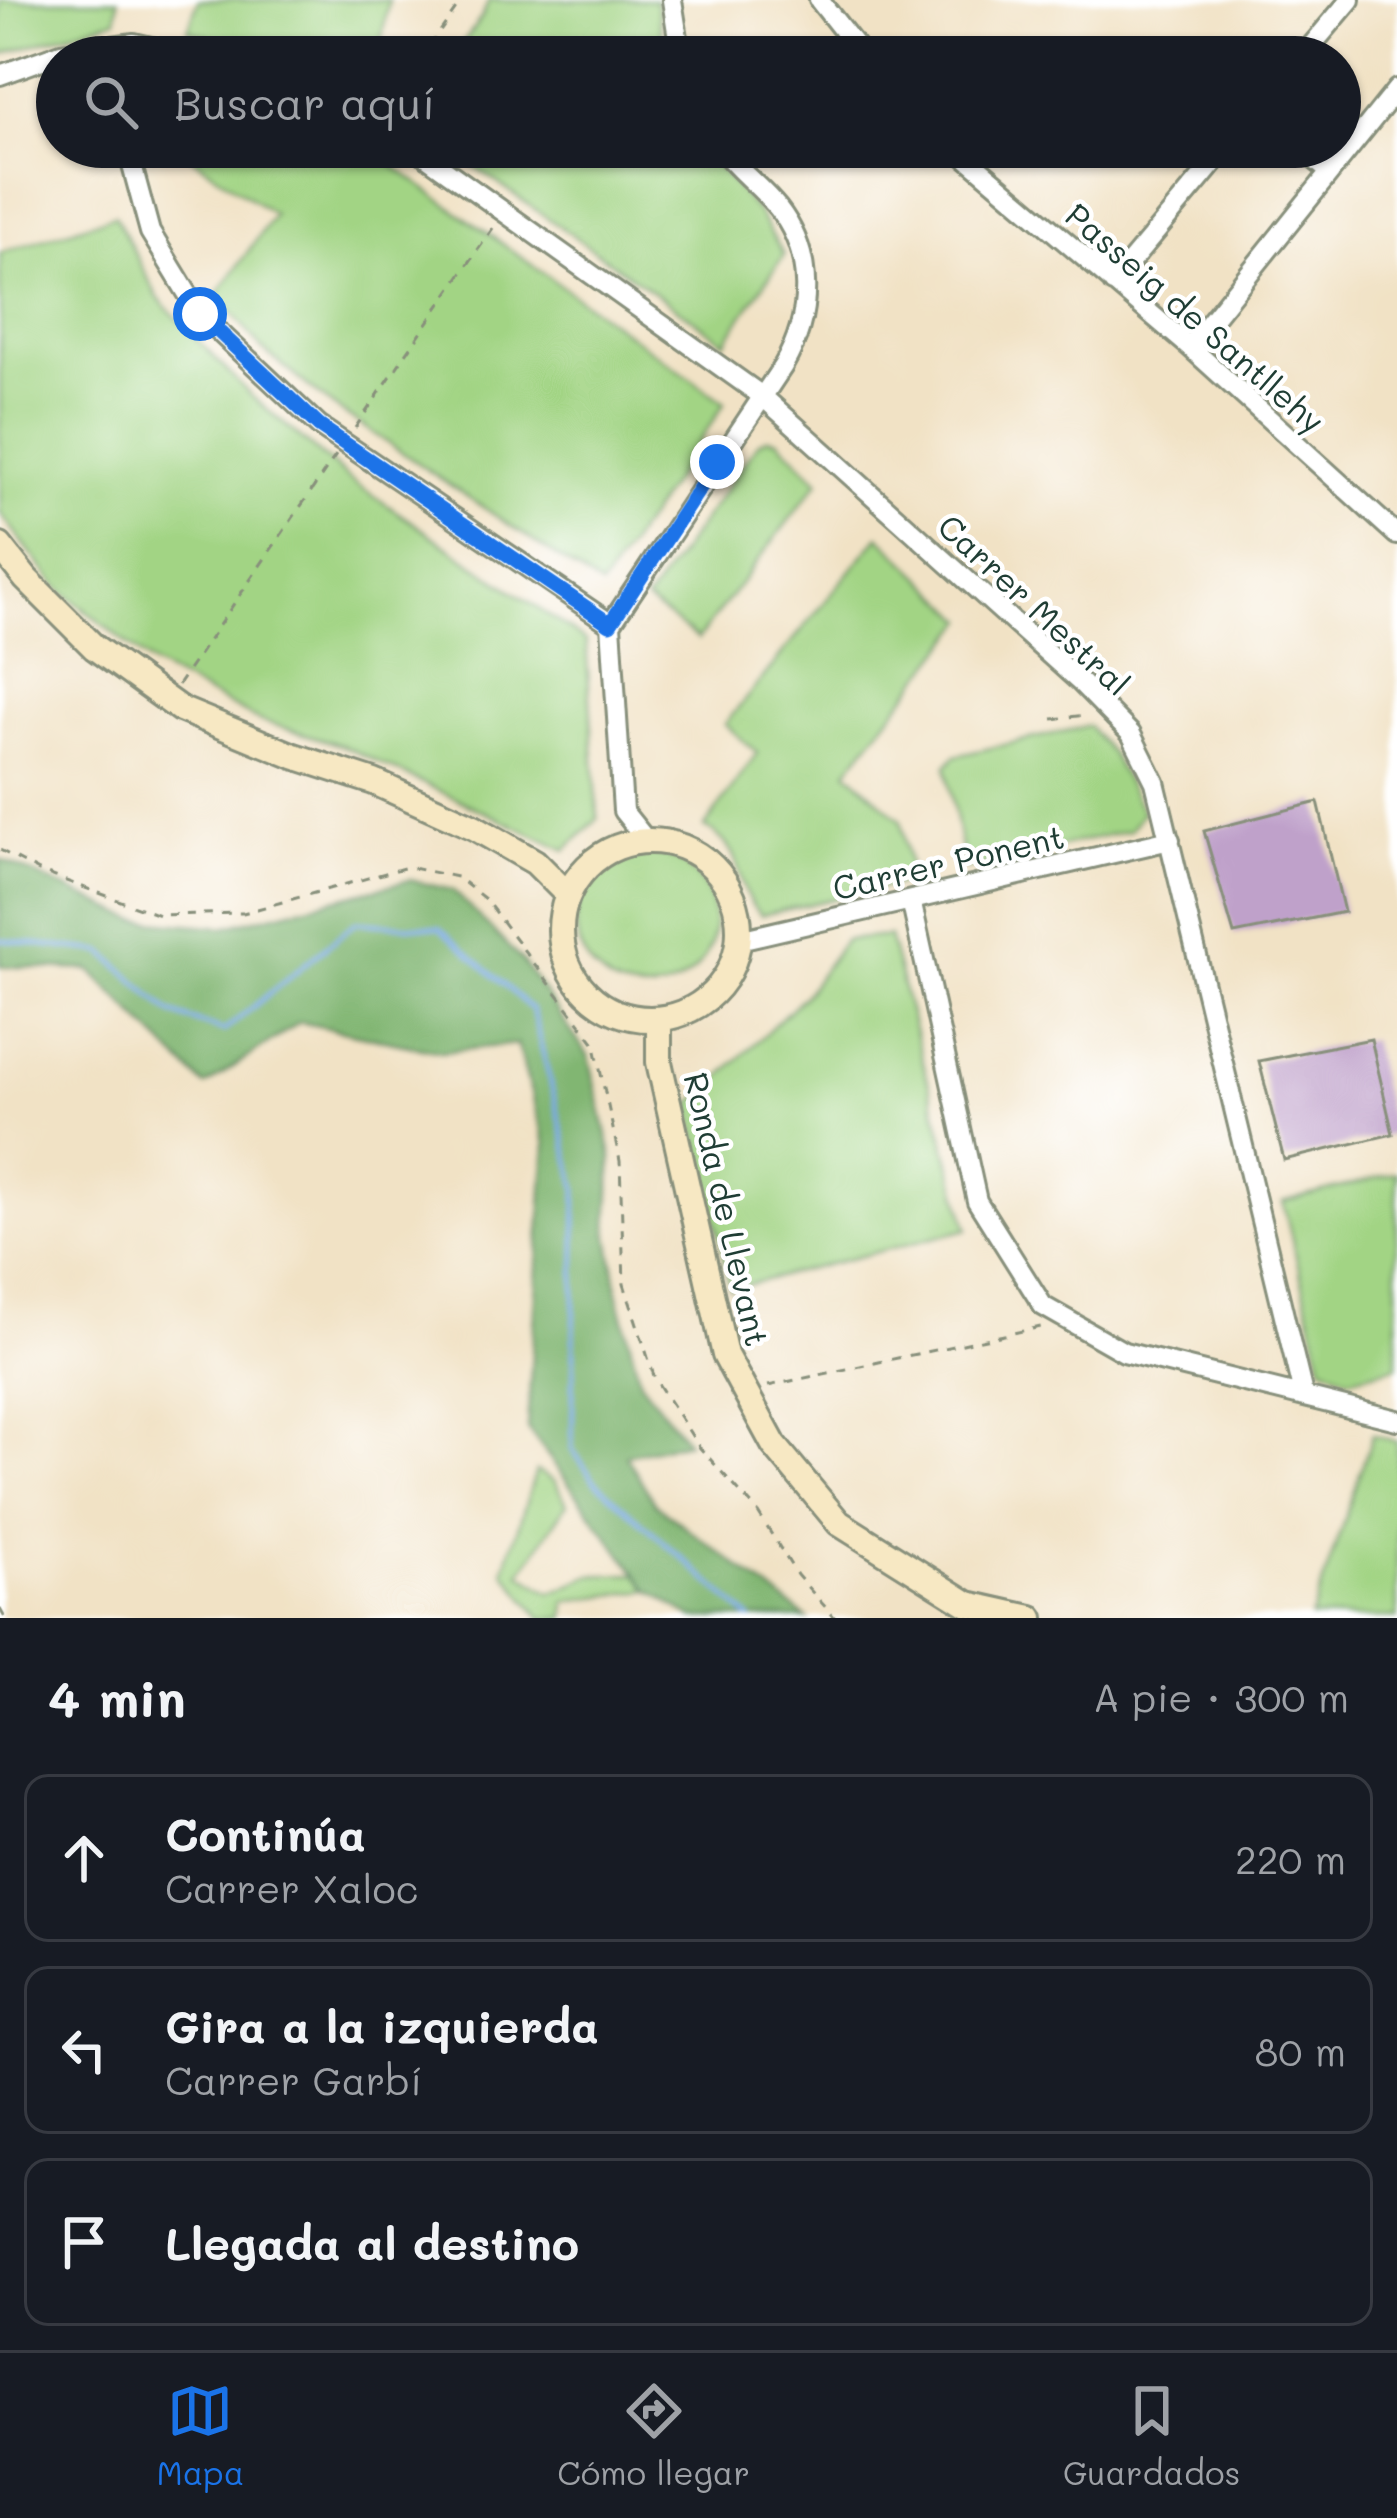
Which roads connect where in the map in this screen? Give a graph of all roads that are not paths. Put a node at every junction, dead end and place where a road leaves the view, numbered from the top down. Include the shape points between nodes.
1 (672, 0) edge
2 (819, 0) edge
3 (1350, 0) edge
4 (678, 36) edge
5 (847, 36) edge
6 (1320, 36) edge
7 (36, 62) edge
8 (0, 75) edge
9 (1397, 88) edge
10 (1361, 133) edge
11 (133, 168) edge
12 (442, 168) edge
13 (739, 168) edge
14 (979, 168) edge
15 (1209, 168) edge
16 (1325, 168) edge
17 (1333, 168) edge
18 (1330, 172) junction
19 (1113, 283) junction
20 (1190, 347) junction
21 (762, 396) junction
22 (1397, 535) edge
23 (0, 546) edge
24 (610, 624) junction
25 (1170, 840) junction
26 (647, 841) junction
27 (568, 895) junction
28 (911, 900) junction
29 (740, 940) junction
30 (659, 1020) junction
31 (1303, 1394) junction
32 (1397, 1420) edge
33 (1031, 1618) edge

1 - 4 street
2 - 5 street
3 - 6 street
7 - 8 street
9 - 10 street
11 - 24 street via 150,232 200,314 319,426
12 - 21 street, Carrer Mestral
13 - 21 street via 798,243 806,288 793,349
14 - 19 street, Passeig de Santllehy
15 - 19 street
16 - 18 street
17 - 18 street
18 - 20 street
19 - 20 street, Passeig de Santllehy
20 - 22 street, Passeig de Santllehy
21 - 24 street
21 - 25 street, Carrer Mestral via 1131,734
23 - 27 main road via 94,647 180,709 474,827 535,862
24 - 26 street via 623,811
25 - 28 street, Carrer Ponent
25 - 31 street, Carrer Mestral
26 - 27 main road via 616,847 585,869
26 - 29 main road via 693,852 712,866 730,890
27 - 30 main road via 561,920 567,965 584,992 612,1012
28 - 29 street, Carrer Ponent
28 - 31 street via 977,1201 1043,1306 1124,1352
29 - 30 main road via 713,994
30 - 33 main road, Ronda de Llevant via 659,1062 724,1355 774,1445 839,1522 968,1604
31 - 32 street

